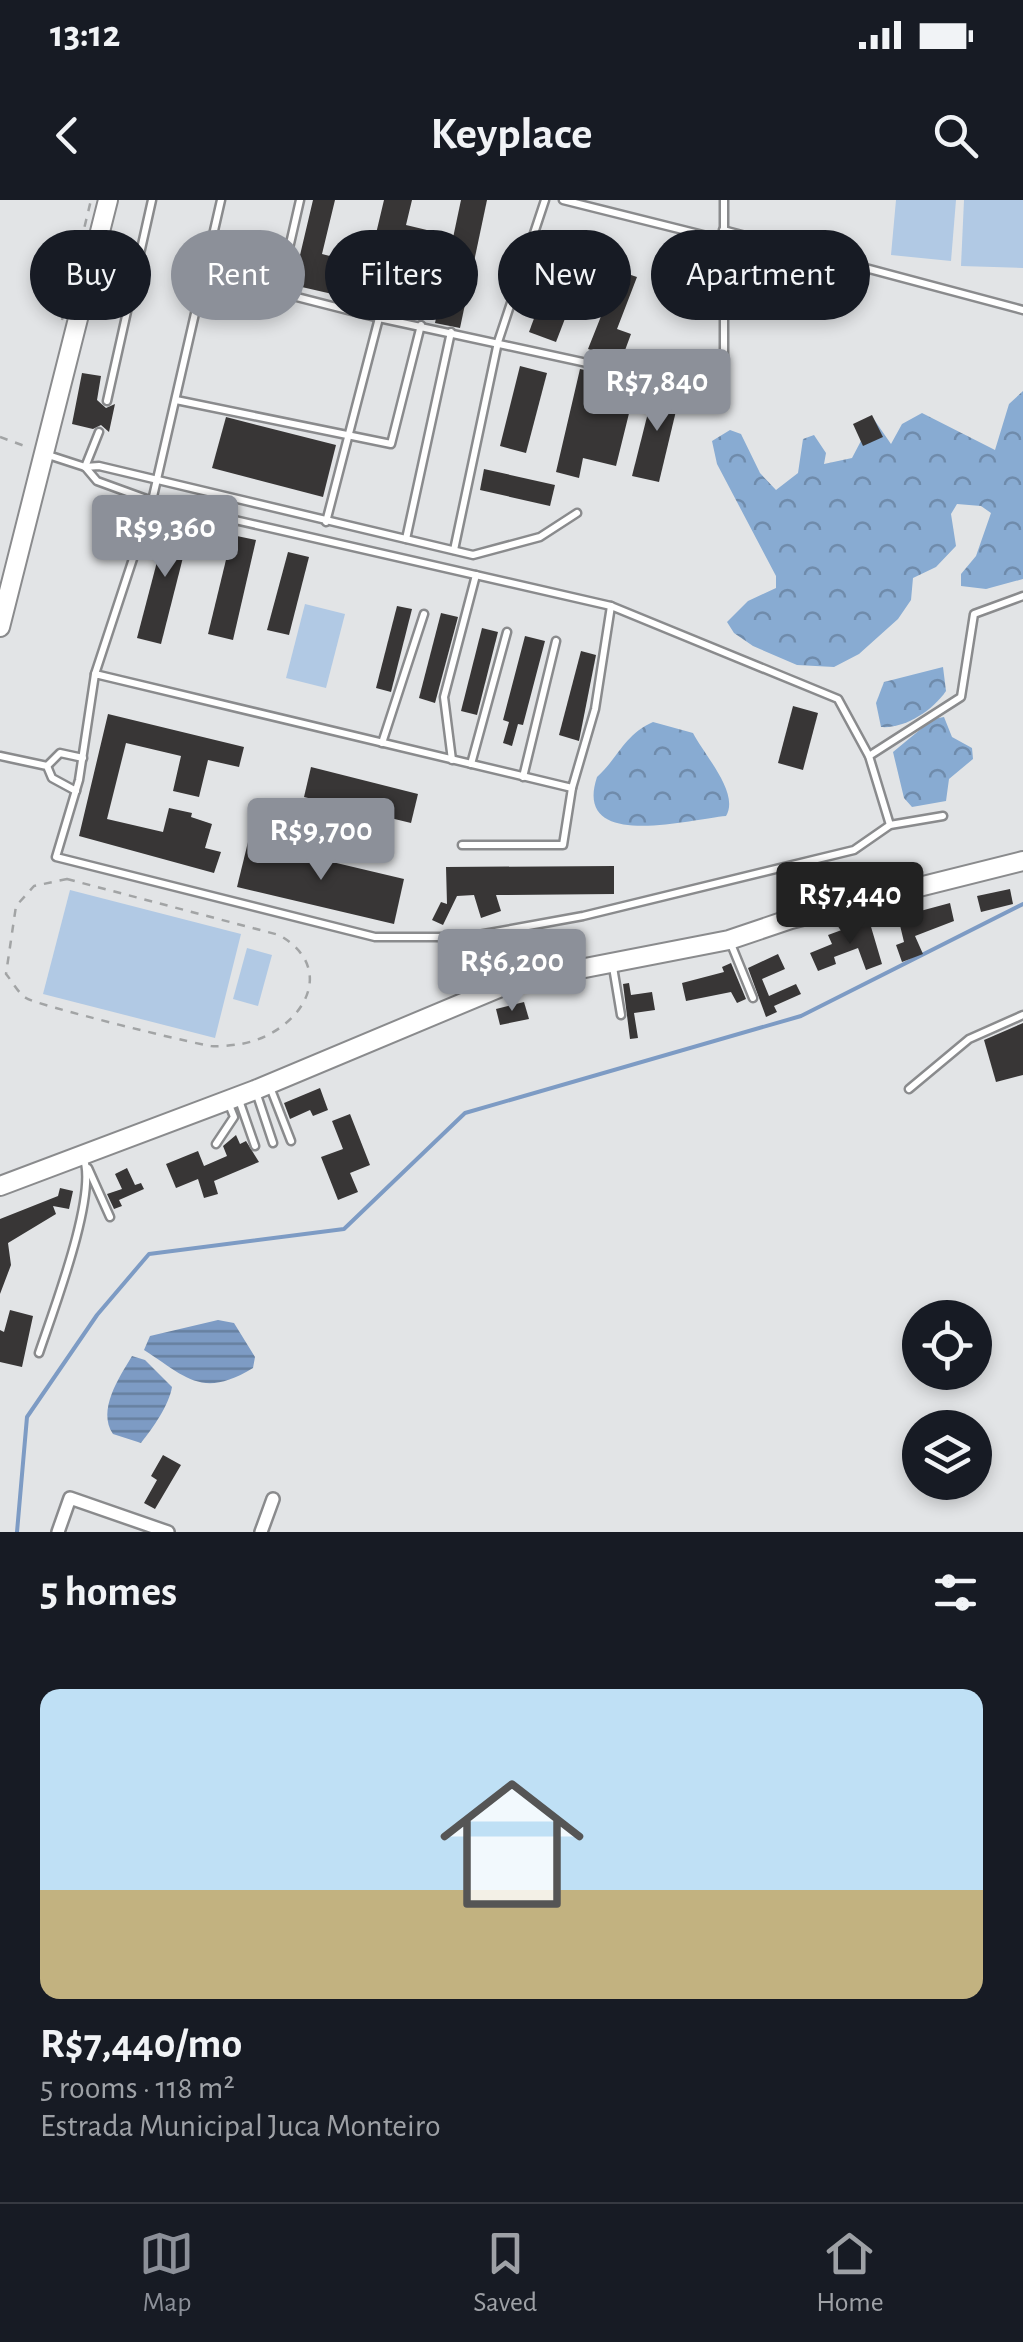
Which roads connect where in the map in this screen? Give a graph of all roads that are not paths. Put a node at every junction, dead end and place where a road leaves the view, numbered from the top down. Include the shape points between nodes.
1 (108, 200) edge
2 (152, 200) edge
3 (222, 200) edge
4 (300, 200) edge
5 (545, 200) edge
6 (564, 200) edge
7 (724, 200) edge
8 (595, 203) edge
9 (100, 230) edge
10 (145, 230) edge
11 (214, 230) edge
12 (293, 230) edge
13 (688, 230) edge
14 (722, 230) edge
15 (870, 269) edge
16 (1023, 310) edge
17 (78, 320) edge
18 (125, 320) edge
19 (193, 320) edge
20 (378, 320) edge
21 (391, 320) edge
22 (723, 320) edge
23 (421, 325) junction
24 (451, 332) junction
25 (498, 342) junction
26 (176, 400) junction
27 (106, 401) dead end
28 (99, 432) dead end
29 (349, 436) junction
30 (45, 454) junction
31 (85, 467) junction
32 (157, 480) junction
33 (152, 501) junction
34 (577, 513) dead end
35 (326, 522) junction
36 (406, 538) junction
37 (454, 550) junction
38 (476, 575) junction
39 (1023, 596) edge
40 (610, 606) junction
41 (424, 614) dead end
42 (0, 628) edge
43 (507, 632) dead end
44 (556, 641) dead end
45 (95, 674) junction
46 (382, 743) junction
47 (0, 756) edge
48 (868, 756) junction
49 (83, 758) junction
50 (452, 760) junction
51 (471, 764) junction
52 (47, 766) junction
53 (523, 777) junction
54 (572, 788) junction
55 (76, 791) junction
56 (944, 816) dead end
57 (890, 825) junction
58 (462, 845) dead end
59 (1023, 862) edge
60 (729, 940) junction
61 (612, 962) junction
62 (753, 998) dead end
63 (621, 1015) dead end
64 (1023, 1015) edge
65 (909, 1089) dead end
66 (247, 1093) junction
67 (291, 1142) dead end
68 (273, 1143) dead end
69 (216, 1144) dead end
70 (255, 1146) dead end
71 (85, 1162) junction
72 (0, 1186) edge
73 (110, 1217) dead end
74 (38, 1353) dead end
75 (272, 1499) dead end
76 (58, 1532) edge
77 (168, 1532) edge
78 (261, 1532) edge

1 - 9 street
2 - 10 lane
3 - 11 lane
4 - 12 lane
5 - 25 lane
6 - 8 lane
7 - 14 lane
8 - 13 lane
15 - 16 lane
17 - 30 street
18 - 27 lane
19 - 26 lane
20 - 29 lane
21 - 23 lane
22 - 25 lane via 724,367 716,391
23 - 24 lane
23 - 29 lane via 391,444
24 - 25 lane
24 - 36 lane
25 - 37 lane
26 - 29 lane
26 - 32 lane
28 - 31 lane
29 - 35 lane
30 - 31 lane
30 - 42 street
31 - 32 lane
31 - 33 lane via 97,481
32 - 33 lane
32 - 35 lane
33 - 38 lane
33 - 45 lane
34 - 37 lane via 540,536 473,555
35 - 36 lane
36 - 37 lane
38 - 40 lane
38 - 50 lane via 444,697
39 - 48 lane via 974,614 962,698
40 - 48 lane via 838,700
40 - 54 lane via 595,709
41 - 46 lane
43 - 51 lane
44 - 53 lane
45 - 46 lane
45 - 49 lane
46 - 50 lane
47 - 52 lane
48 - 57 lane
49 - 52 lane via 60,753
49 - 55 lane
50 - 51 lane
51 - 53 lane
52 - 55 lane via 52,778
53 - 54 lane
54 - 58 lane via 563,845
55 - 57 lane via 56,856 376,937 467,937 583,916 854,850
56 - 57 lane
59 - 60 street
60 - 61 street
60 - 62 lane
61 - 63 lane
61 - 66 street via 513,982
64 - 65 lane via 969,1038
66 - 67 lane
66 - 68 lane
66 - 69 lane
66 - 70 lane
66 - 71 street
71 - 72 street
71 - 73 lane
71 - 74 lane via 80,1221
75 - 78 street
76 - 77 street via 70,1498

